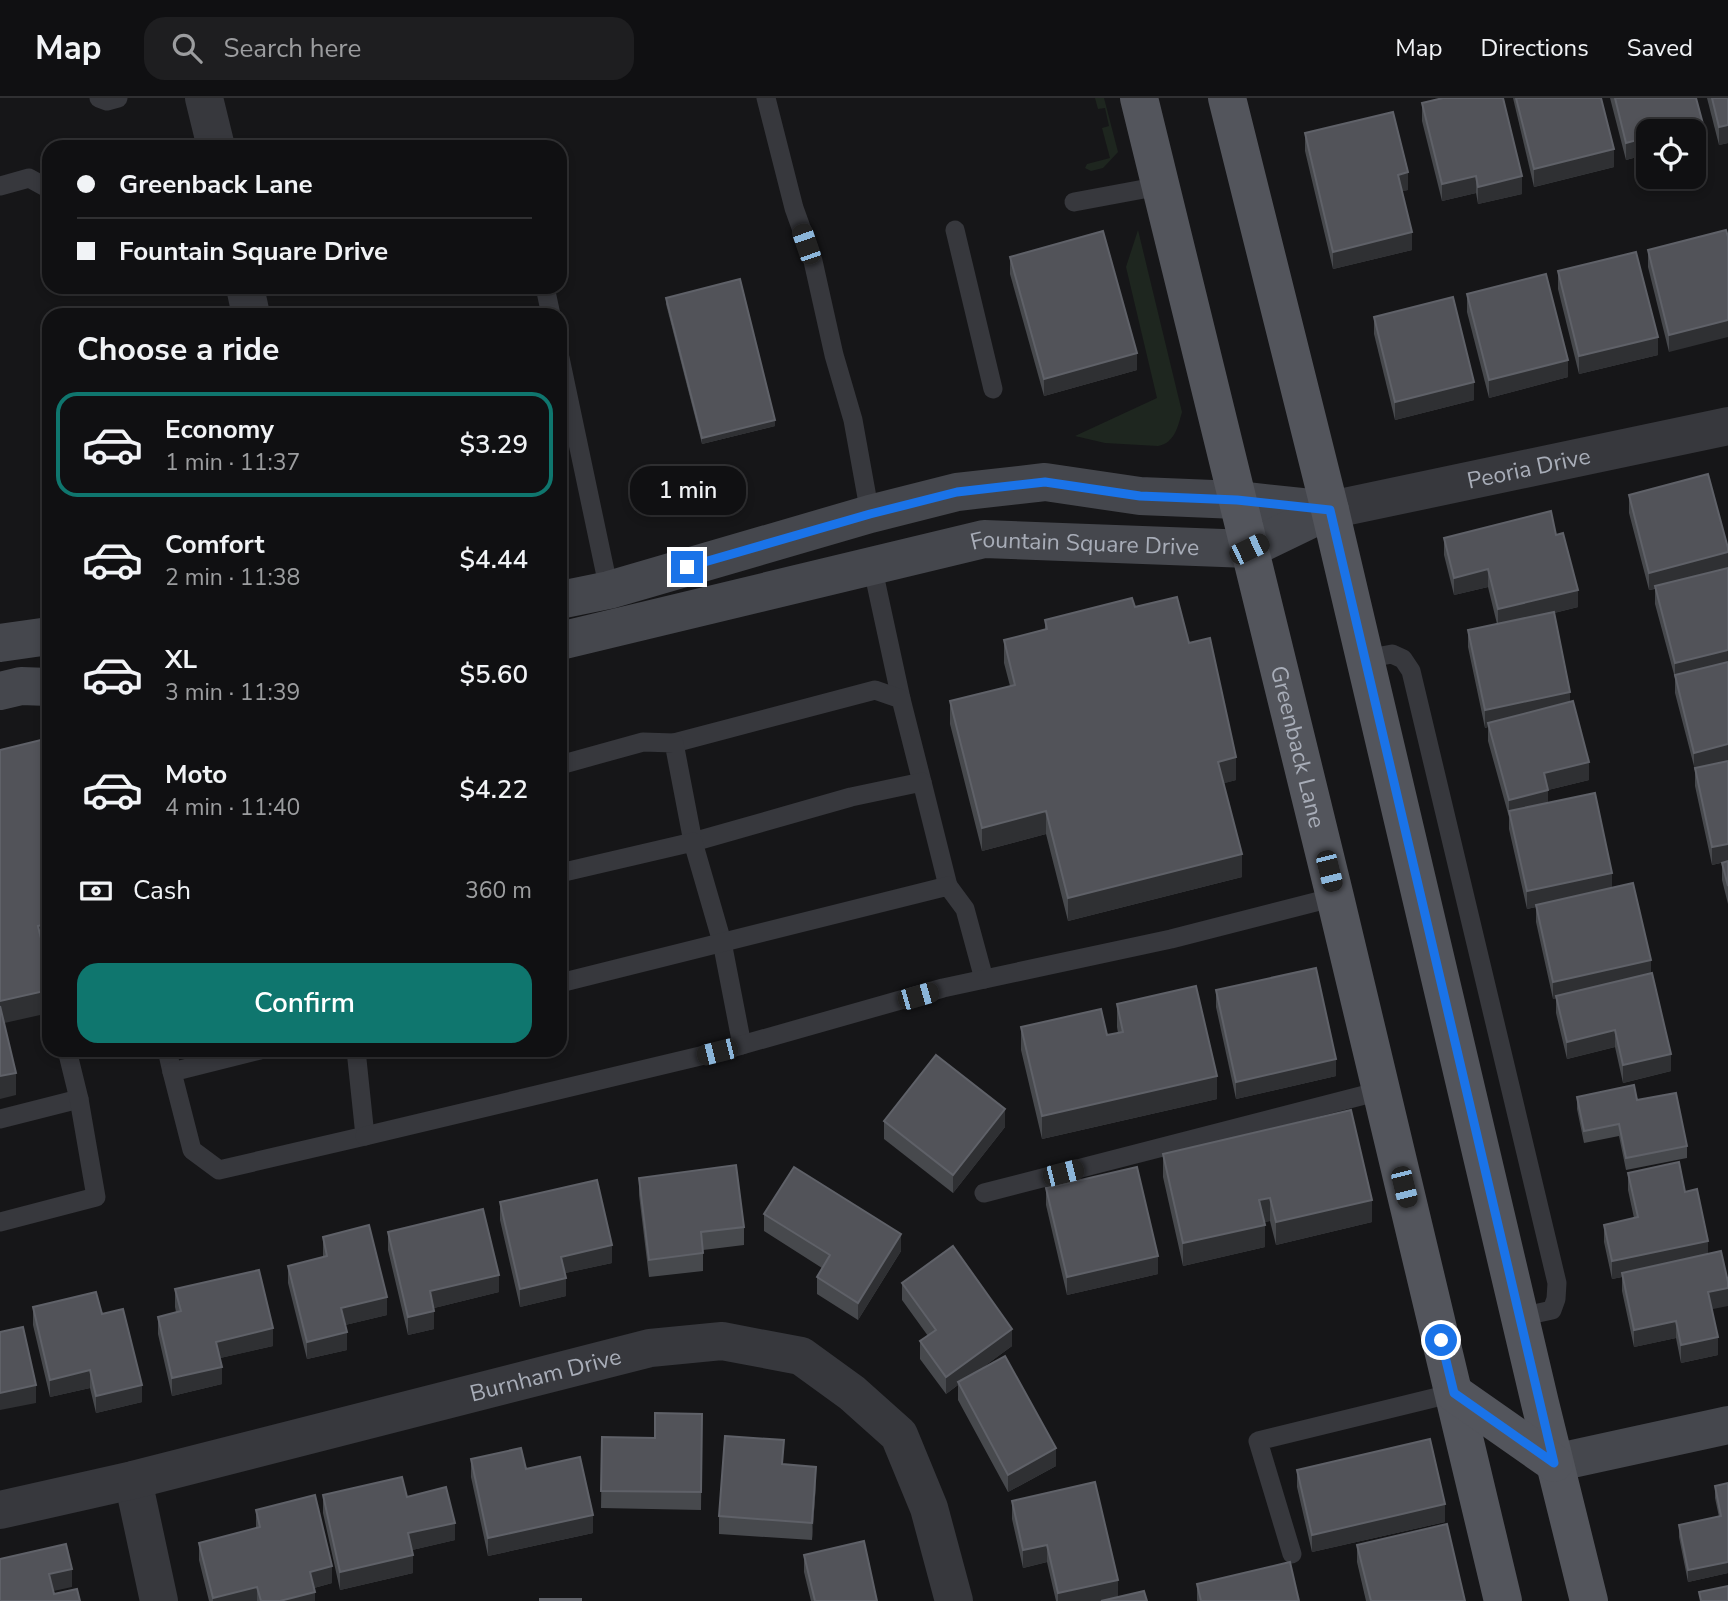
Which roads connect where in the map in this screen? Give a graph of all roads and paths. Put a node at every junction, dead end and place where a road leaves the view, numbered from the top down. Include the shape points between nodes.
1 (99, 98) edge
2 (118, 98) edge
3 (204, 98) edge
4 (766, 98) edge
5 (1139, 98) edge
6 (1227, 98) edge
7 (214, 140) edge
8 (42, 185) edge
9 (0, 186) edge
10 (1160, 186) junction
11 (1074, 202) dead end
12 (955, 230) dead end
13 (993, 389) dead end
14 (567, 391) edge
15 (1728, 426) edge
16 (1237, 500) junction
17 (1330, 510) junction
18 (870, 514) junction
19 (1249, 549) junction
20 (872, 565) junction
21 (609, 590) junction
22 (567, 599) edge
23 (42, 637) edge
24 (567, 638) edge
25 (0, 643) edge
26 (42, 687) edge
27 (0, 691) edge
28 (901, 699) junction
29 (674, 743) junction
30 (567, 763) edge
31 (922, 782) junction
32 (693, 842) junction
33 (567, 871) edge
34 (948, 886) junction
35 (1335, 897) junction
36 (722, 942) junction
37 (984, 979) junction
38 (567, 981) edge
39 (741, 1045) junction
40 (70, 1057) edge
41 (169, 1057) edge
42 (232, 1057) edge
43 (357, 1057) edge
44 (172, 1072) junction
45 (1380, 1091) junction
46 (79, 1099) junction
47 (0, 1119) edge
48 (365, 1136) junction
49 (984, 1193) dead end
50 (0, 1222) edge
51 (1454, 1393) junction
52 (1728, 1425) edge
53 (1554, 1463) junction
54 (133, 1480) junction
55 (0, 1510) edge
56 (1292, 1554) dead end
57 (1593, 1594) edge
58 (159, 1601) edge
59 (954, 1601) edge
60 (1503, 1601) edge

1 - 2 lane
3 - 7 street
4 - 18 lane via 853,420
5 - 10 main road, Greenback Lane
6 - 17 main road
8 - 9 lane via 29,178
10 - 11 lane
10 - 16 main road, Greenback Lane
12 - 13 lane
14 - 21 lane
15 - 17 street, Peoria Drive
16 - 17 street
16 - 18 street via 1140,496 1045,482 957,492
16 - 19 main road, Greenback Lane
17 - 19 street, Fountain Square Drive
17 - 53 main road
18 - 21 street
19 - 20 street, Fountain Square Drive via 984,540
19 - 35 main road, Greenback Lane
20 - 24 street, Fountain Square Drive
20 - 28 lane
21 - 22 street
23 - 25 street
26 - 27 street
28 - 29 lane via 876,690
28 - 31 lane
29 - 30 lane via 643,742
29 - 32 lane
31 - 32 lane
31 - 34 lane
32 - 33 lane
32 - 36 lane
34 - 36 lane
34 - 37 lane via 965,908
35 - 37 lane via 1171,939
35 - 45 main road, Greenback Lane
36 - 38 lane
36 - 39 lane
37 - 39 lane
39 - 48 lane
40 - 46 lane
41 - 44 lane
42 - 44 lane
43 - 48 lane
44 - 48 lane via 192,1150 219,1170
45 - 49 lane
45 - 51 main road, Greenback Lane
46 - 47 lane
46 - 50 lane via 96,1197
51 - 53 main road
51 - 56 lane via 1258,1441
51 - 60 main road, Greenback Lane
52 - 53 street
53 - 57 main road
54 - 55 street, Burnham Drive
54 - 58 street
54 - 59 street, Burnham Drive via 650,1348 722,1341 801,1356 899,1435 929,1508

